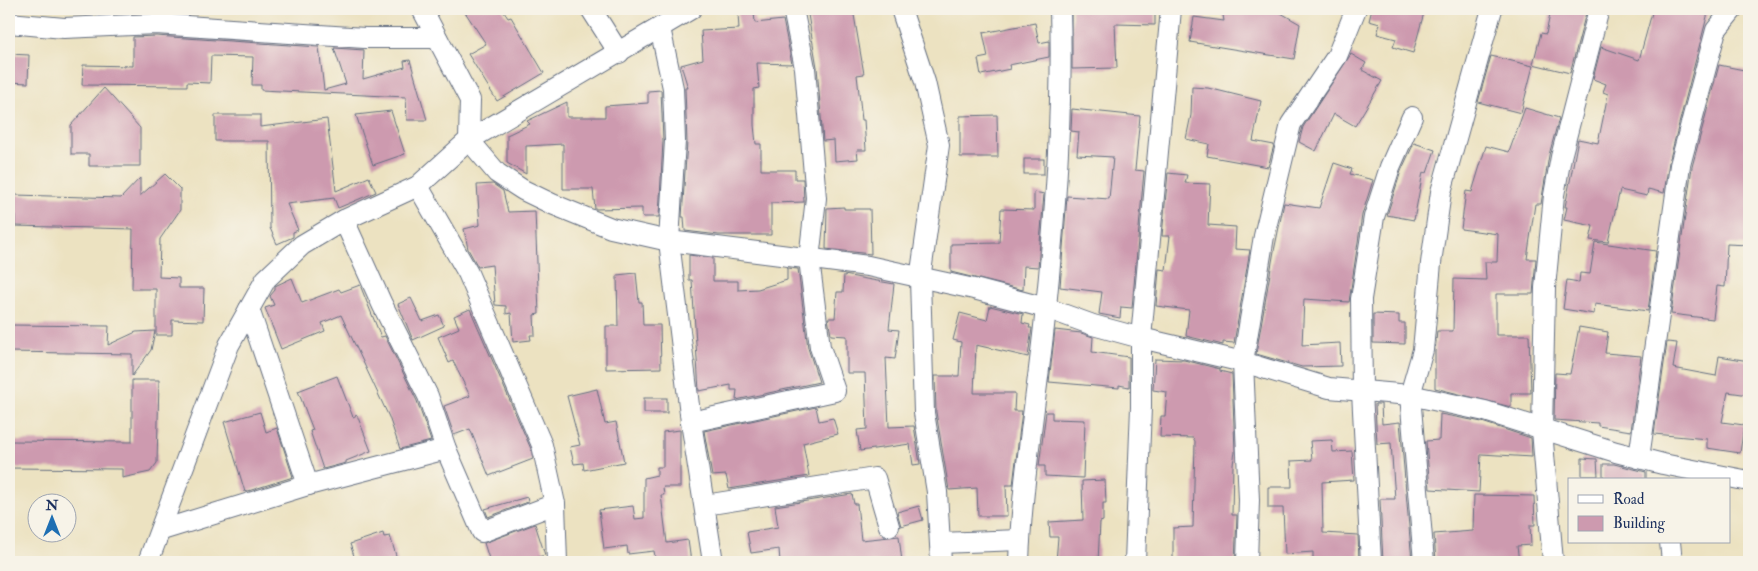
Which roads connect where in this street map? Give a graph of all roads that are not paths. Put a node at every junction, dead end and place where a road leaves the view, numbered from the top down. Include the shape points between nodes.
1 (198, 9) edge
2 (422, 9) edge
3 (590, 9) edge
4 (691, 9) edge
5 (793, 9) edge
6 (901, 9) edge
7 (1060, 9) edge
8 (1171, 9) edge
9 (1356, 9) edge
10 (1492, 9) edge
11 (1599, 9) edge
12 (1734, 9) edge
13 (9, 23) edge
14 (185, 25) junction
15 (660, 28) junction
16 (437, 38) junction
17 (619, 53) junction
18 (1412, 117) dead end
19 (469, 140) junction
20 (418, 186) junction
21 (344, 220) junction
22 (669, 240) junction
23 (809, 259) junction
24 (920, 279) junction
25 (1046, 308) junction
26 (249, 309) junction
27 (1141, 338) junction
28 (1243, 362) junction
29 (1362, 392) junction
30 (1410, 395) junction
31 (691, 422) junction
32 (1542, 430) junction
33 (446, 449) junction
34 (1639, 458) junction
35 (1664, 472) edge
36 (1721, 478) edge
37 (1730, 479) edge
38 (1749, 481) edge
39 (308, 485) junction
40 (555, 504) junction
41 (705, 505) junction
42 (888, 526) dead end
43 (162, 530) junction
44 (1020, 540) junction
45 (1670, 544) edge
46 (940, 553) edge
47 (148, 562) edge
48 (557, 562) edge
49 (713, 562) edge
50 (1019, 562) edge
51 (1135, 562) edge
52 (1247, 562) edge
53 (1371, 562) edge
54 (1424, 562) edge
55 (1553, 562) edge
56 (1672, 562) edge

1 - 14 street
2 - 16 street
3 - 17 street
4 - 15 street
5 - 23 street via 805,68 816,198
6 - 24 street via 925,82 938,145
7 - 25 street via 1058,166
8 - 27 street
9 - 28 street via 1337,56 1291,124 1264,236
10 - 30 street via 1440,192 1423,350
11 - 32 street via 1554,195 1544,288
12 - 34 street via 1716,30 1680,165
13 - 14 street via 64,28
14 - 16 street via 365,38
15 - 17 street
15 - 22 street via 673,88 675,141
16 - 19 street via 470,100
17 - 19 street
18 - 29 street via 1390,167 1374,217 1361,299
19 - 20 street
19 - 22 street via 497,173 552,204 611,228
20 - 21 street
20 - 40 street via 468,274 538,436
21 - 26 street via 302,245 266,278
21 - 33 street via 428,396
22 - 23 street
22 - 31 street
23 - 24 street via 868,266
23 - 31 street via 820,347 835,391
24 - 25 street
24 - 46 street via 924,413 937,492
25 - 27 street
25 - 44 street
26 - 39 street
26 - 43 street via 229,345
27 - 28 street
27 - 51 street
28 - 29 street via 1329,388
28 - 52 street via 1249,500
29 - 30 street
29 - 53 street
30 - 32 street via 1485,411
30 - 54 street
31 - 41 street
32 - 34 street
32 - 55 street
33 - 39 street
33 - 40 street via 482,532
34 - 35 street
35 - 36 street
37 - 38 street
39 - 43 street
40 - 48 street
41 - 42 street via 876,478
41 - 49 street
43 - 47 street
44 - 46 street
44 - 50 street
45 - 56 street

